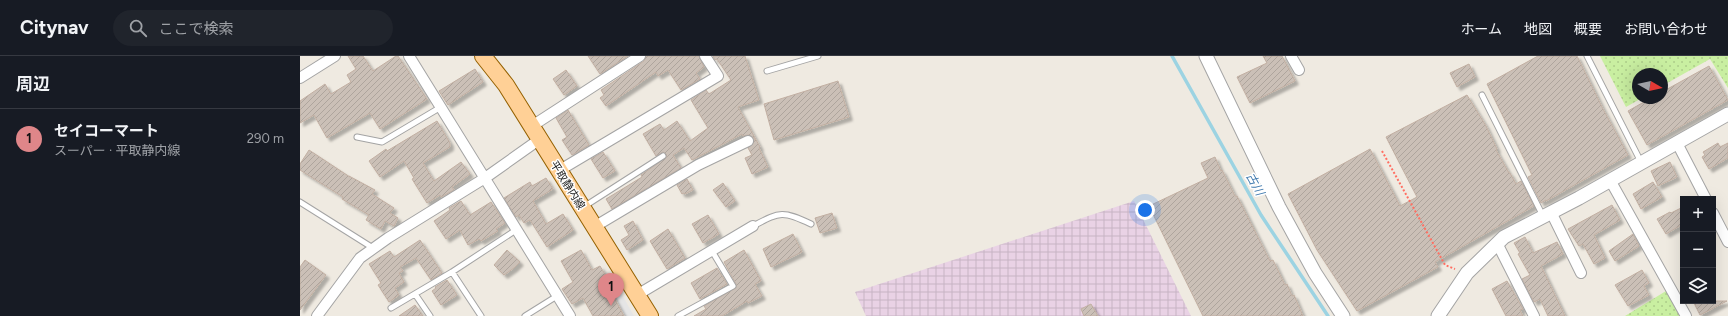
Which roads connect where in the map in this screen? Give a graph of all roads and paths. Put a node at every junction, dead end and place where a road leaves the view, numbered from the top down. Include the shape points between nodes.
1 (335, 56) edge
2 (409, 56) edge
3 (484, 56) edge
4 (640, 56) edge
5 (705, 56) edge
6 (818, 56) edge
7 (1206, 56) edge
8 (1292, 56) edge
9 (1587, 56) edge
10 (1299, 70) dead end
11 (767, 71) dead end
12 (300, 78) edge
13 (1482, 96) dead end
14 (441, 107) junction
15 (1728, 114) edge
16 (536, 133) junction
17 (357, 137) dead end
18 (748, 141) dead end
19 (1677, 143) junction
20 (1382, 151) dead end
21 (663, 156) dead end
22 (1642, 162) junction
23 (560, 170) junction
24 (485, 178) junction
25 (1610, 180) junction
26 (1704, 196) edge
27 (300, 202) edge
28 (582, 207) junction
29 (1548, 214) junction
30 (1716, 219) edge
31 (811, 224) dead end
32 (753, 226) joint
33 (594, 227) junction
34 (516, 230) junction
35 (1728, 242) edge
36 (1497, 243) junction
37 (374, 249) junction
38 (712, 251) junction
39 (452, 272) junction
40 (1467, 273) junction
41 (1581, 273) dead end
42 (415, 294) junction
43 (637, 295) junction
44 (557, 296) junction
45 (391, 308) dead end
46 (316, 316) edge
47 (430, 316) edge
48 (481, 316) edge
49 (525, 316) edge
50 (570, 316) edge
51 (650, 316) edge
52 (678, 316) edge
53 (1343, 316) edge
54 (1438, 316) edge
55 (1534, 316) edge
56 (1686, 316) edge

1 - 12 street
2 - 14 street
3 - 16 main road, 平取静内線 via 506,85
4 - 16 street
5 - 23 street via 718,76
6 - 11 lane
7 - 53 street via 1279,208 1314,274
8 - 10 street
9 - 22 lane
13 - 29 lane
14 - 17 lane via 382,142
14 - 24 street
15 - 19 street
16 - 23 main road, 平取静内線
16 - 24 street
18 - 33 street via 698,165
19 - 22 street
19 - 26 street
20 - 40 path via 1445,266
21 - 28 lane
22 - 25 street
23 - 28 main road, 平取静内線
24 - 34 street
24 - 37 street
25 - 29 street
25 - 56 street
27 - 37 lane
28 - 33 main road, 平取静内線
29 - 36 street
29 - 41 street
30 - 35 street
31 - 32 lane via 794,216 776,214
32 - 38 street
33 - 43 main road, 平取静内線
34 - 39 lane
34 - 44 street
36 - 40 street
36 - 55 street
37 - 46 street via 360,258
38 - 43 street
38 - 52 lane via 733,286
39 - 42 lane
39 - 48 lane
40 - 54 street
42 - 45 lane
42 - 47 lane
43 - 51 main road, 平取静内線
44 - 49 lane
44 - 50 street

